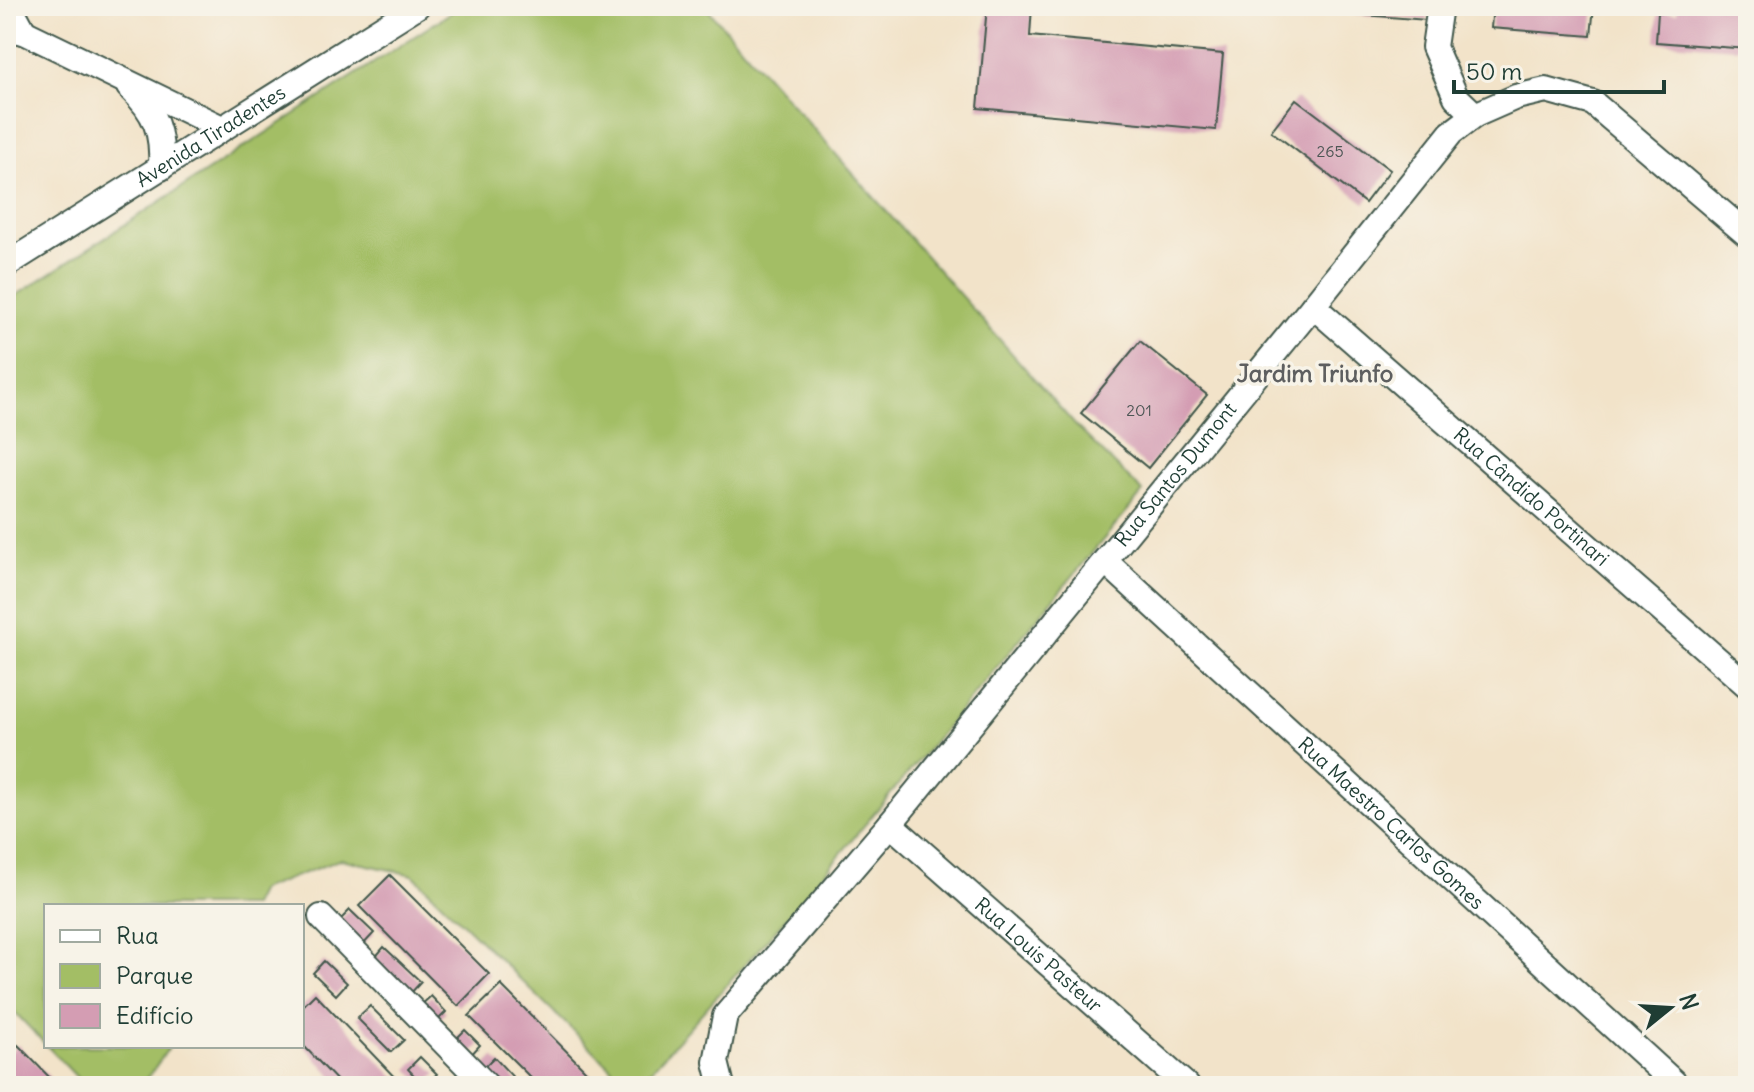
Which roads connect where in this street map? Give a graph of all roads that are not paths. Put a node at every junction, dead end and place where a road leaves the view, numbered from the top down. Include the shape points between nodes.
1 (10, 6) edge
2 (417, 6) edge
3 (1440, 6) edge
4 (15, 30) edge
5 (116, 75) junction
6 (1475, 115) junction
7 (222, 128) junction
8 (161, 168) junction
9 (1748, 235) edge
10 (6, 265) edge
11 (1313, 306) junction
12 (1105, 561) junction
13 (1748, 686) edge
14 (890, 824) junction
15 (321, 917) dead end
16 (487, 1086) edge
17 (722, 1086) edge
18 (1187, 1086) edge
19 (1678, 1086) edge

1 - 4 street
2 - 7 street, Avenida Tiradentes
3 - 6 street via 1434,47 1456,97
4 - 5 street
5 - 7 street
5 - 8 street via 146,104 162,138
6 - 9 street, Rua Santos Dumont via 1546,90 1593,103
6 - 11 street, Rua Santos Dumont via 1451,133
7 - 8 street, Avenida Tiradentes
8 - 10 street, Avenida Tiradentes
11 - 12 street, Rua Santos Dumont
11 - 13 street, Rua Cândido Portinari
12 - 14 street, Rua Santos Dumont
12 - 19 street, Rua Maestro Carlos Gomes
14 - 17 street, Rua Santos Dumont via 725,1016 716,1062
14 - 18 street, Rua Louis Pasteur
15 - 16 street

